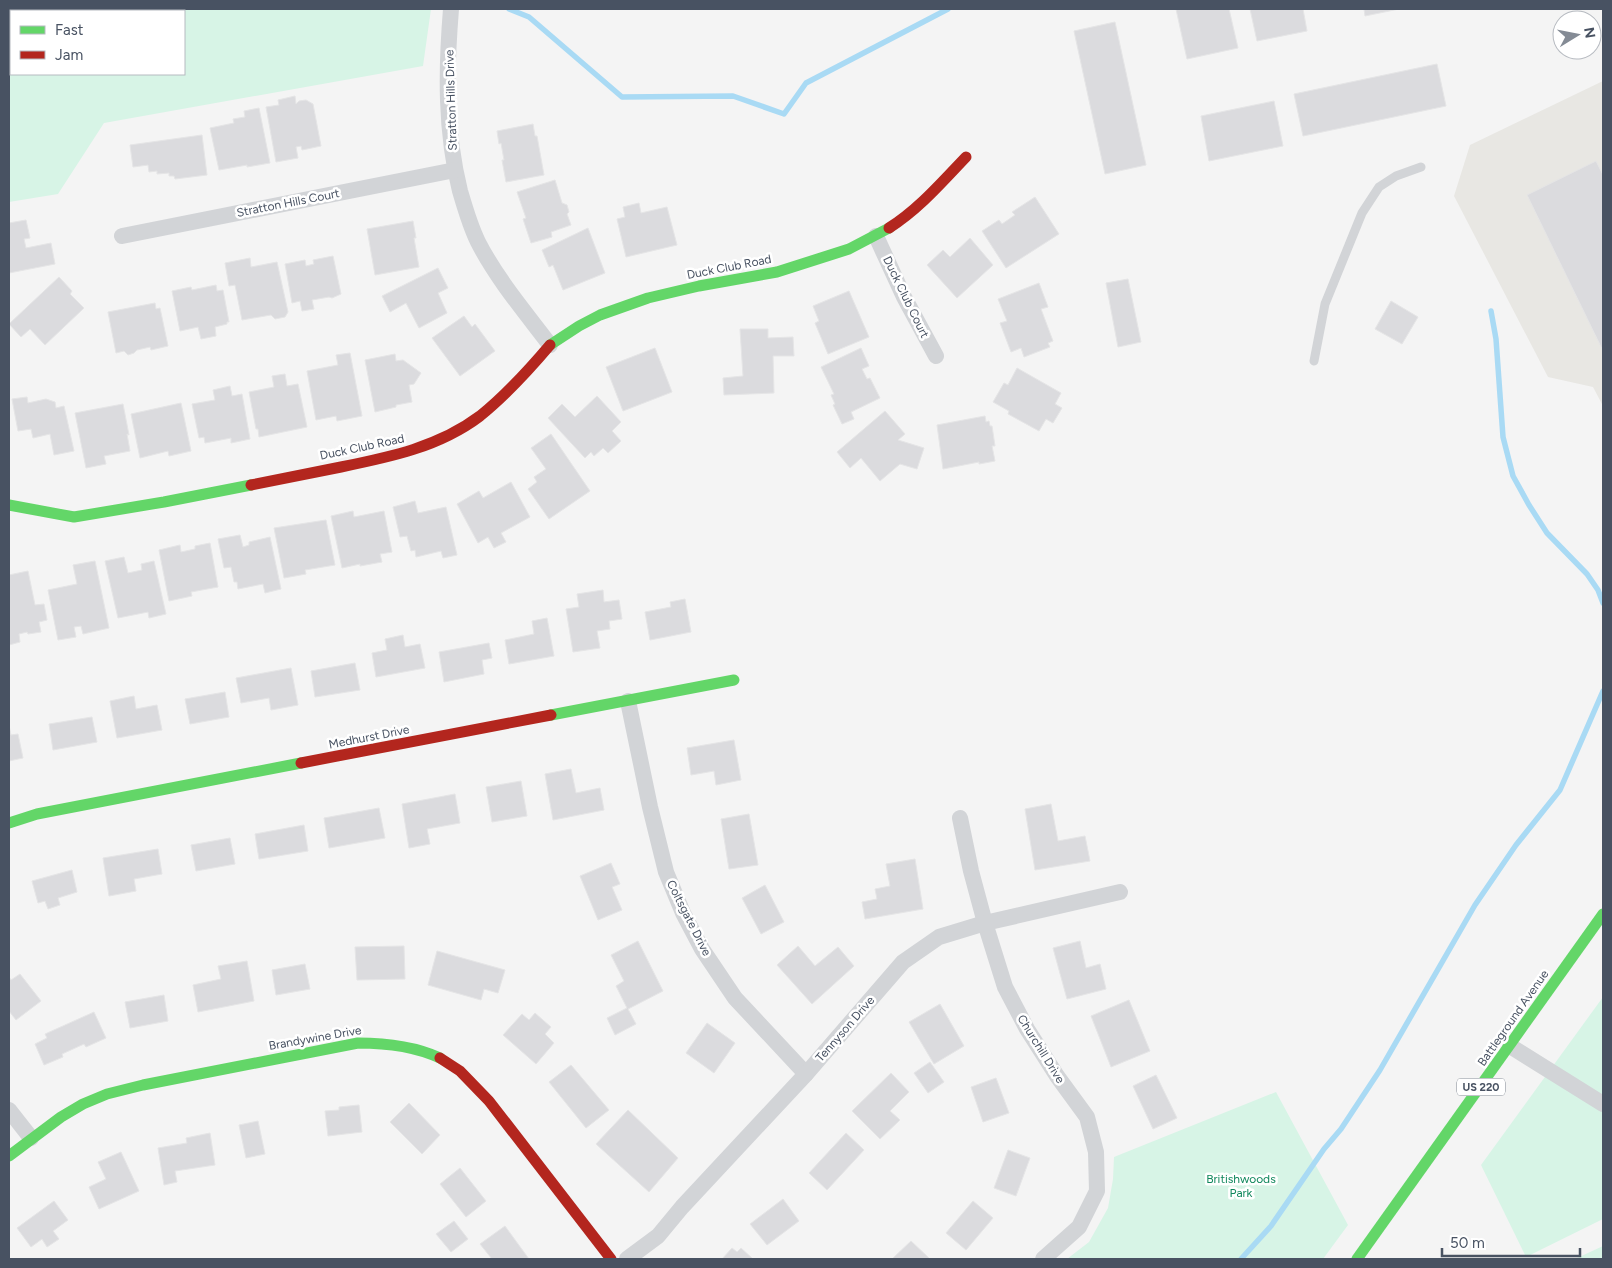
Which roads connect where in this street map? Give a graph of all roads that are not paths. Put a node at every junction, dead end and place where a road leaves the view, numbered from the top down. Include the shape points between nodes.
1 (451, 9) edge
2 (966, 157) dead end
3 (1421, 167) dead end
4 (455, 170) junction
5 (122, 236) dead end
6 (876, 236) junction
7 (550, 345) junction
8 (936, 356) dead end
9 (1314, 361) dead end
10 (9, 504) edge
11 (734, 680) dead end
12 (628, 701) junction
13 (960, 818) dead end
14 (9, 823) edge
15 (1120, 892) dead end
16 (1603, 914) edge
17 (985, 923) junction
18 (1510, 1046) junction
19 (806, 1074) junction
20 (1603, 1104) edge
21 (9, 1110) edge
22 (31, 1138) junction
23 (9, 1156) edge
24 (611, 1259) edge
25 (627, 1259) edge
26 (1043, 1259) edge
27 (1357, 1259) edge

1 - 4 street, Stratton Hills Drive via 448,92
2 - 6 street, Duck Club Road via 925,200
3 - 9 lane via 1396,176 1379,187 1362,213 1325,304
4 - 5 street, Stratton Hills Court
4 - 7 street, Stratton Hills Drive via 477,241 493,270
6 - 7 street, Duck Club Road via 849,249 780,271 699,286 623,306 579,326
6 - 8 street, Duck Club Court
7 - 10 street, Duck Club Road via 518,382 479,416 454,432 402,454 74,517
11 - 12 street, Medhurst Drive
12 - 14 street, Medhurst Drive via 37,814
12 - 19 street, Coltsgate Drive via 666,872 683,913 702,949 735,998
13 - 17 street, Churchill Drive
15 - 17 street, Tennyson Drive
16 - 18 street, Battleground Avenue / US 220
17 - 19 street, Tennyson Drive via 939,937 903,962
17 - 26 street, Churchill Drive via 1005,987 1027,1030 1087,1117 1096,1152 1097,1191 1079,1227
18 - 20 street
18 - 27 street, Battleground Avenue / US 220
19 - 25 street, Tennyson Drive via 658,1236
21 - 22 street
22 - 23 street, Brandywine Drive
22 - 24 street, Brandywine Drive via 67,1113 96,1098 125,1089 358,1043 382,1042 403,1046 449,1063 471,1081

